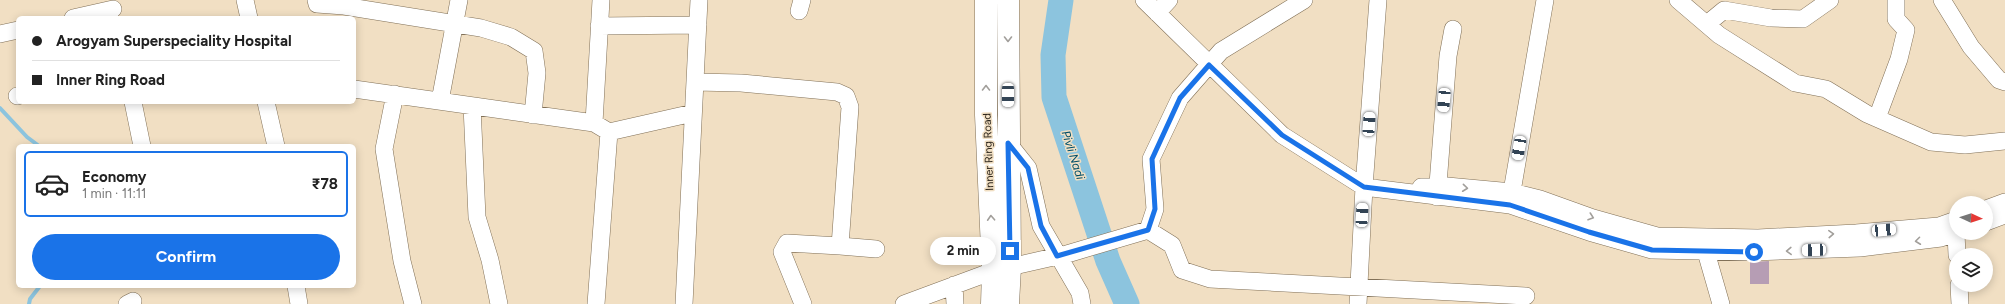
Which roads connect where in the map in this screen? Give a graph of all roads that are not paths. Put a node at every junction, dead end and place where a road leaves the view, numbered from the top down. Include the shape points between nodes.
1 (235, 0) edge
2 (245, 0) edge
3 (316, 0) edge
4 (459, 0) edge
5 (601, 0) edge
6 (699, 0) edge
7 (986, 0) edge
8 (1008, 0) edge
9 (1144, 0) edge
10 (1169, 0) edge
11 (1304, 0) edge
12 (1378, 0) edge
13 (1544, 0) edge
14 (1678, 0) edge
15 (1830, 0) edge
16 (1896, 0) edge
17 (1942, 0) edge
18 (113, 9) edge
19 (1157, 14) junction
20 (82, 16) edge
21 (239, 16) edge
22 (249, 16) edge
23 (455, 24) junction
24 (1707, 24) junction
25 (698, 25) junction
26 (599, 26) junction
27 (1453, 29) dead end
28 (16, 30) edge
29 (0, 34) edge
30 (1209, 65) junction
31 (695, 82) junction
32 (2005, 82) edge
33 (356, 88) edge
34 (395, 94) junction
35 (440, 101) junction
36 (133, 104) edge
37 (256, 104) edge
38 (266, 104) edge
39 (472, 106) junction
40 (693, 113) junction
41 (533, 115) junction
42 (1877, 118) junction
43 (594, 123) junction
44 (609, 132) junction
45 (2005, 141) edge
46 (1008, 143) junction
47 (142, 144) edge
48 (265, 144) edge
49 (276, 144) edge
50 (1364, 187) junction
51 (1437, 192) junction
52 (1510, 198) junction
53 (2005, 202) edge
54 (1993, 206) edge
55 (2005, 215) edge
56 (1993, 219) edge
57 (1949, 222) edge
58 (1148, 230) junction
59 (1949, 235) edge
60 (840, 246) junction
61 (876, 249) dead end
62 (1706, 252) junction
63 (1062, 255) junction
64 (1002, 269) junction
65 (954, 285) junction
66 (1359, 286) junction
67 (296, 288) edge
68 (1959, 292) edge
69 (1526, 296) dead end
70 (299, 304) edge
71 (413, 304) edge
72 (498, 304) edge
73 (596, 304) edge
74 (684, 304) edge
75 (803, 304) edge
76 (904, 304) edge
77 (955, 304) edge
78 (992, 304) edge
79 (1008, 304) edge
80 (1082, 304) edge
81 (1358, 304) edge
82 (1721, 304) edge
83 (1960, 304) edge

1 - 21 street
2 - 22 street
3 - 23 street via 317,4
4 - 23 street
5 - 26 street
6 - 25 street
64 -> 7 highway, Inner Ring Road via 986,115
8 -> 46 highway, Inner Ring Road
9 - 19 street
10 - 19 street
11 - 30 street via 1221,51
12 - 50 street
13 - 52 street
14 - 24 street
15 - 24 street via 1803,19 1772,18 1724,10
16 - 42 street via 1896,19 1906,30 1899,60
17 - 32 street via 1971,47 1999,80
18 - 20 street
19 - 30 street
23 - 35 street
23 - 41 street via 511,37 534,51 537,73
24 - 42 street via 1719,35 1795,84 1826,89
25 - 26 street
25 - 31 street
26 - 43 street
27 - 51 street via 1448,56
28 - 29 street
30 - 50 street via 1282,135
30 - 58 street via 1180,98 1152,159 1155,209
31 - 40 street
31 - 60 street via 741,83 837,92 846,96 850,107
33 - 34 street
34 - 35 street
34 - 71 street via 384,149 402,261
35 - 39 street
36 - 47 street
37 - 48 street
38 - 49 street
39 - 41 street
39 - 72 street via 477,217 490,260
40 - 44 street
40 - 74 street
41 - 43 street
42 - 45 street via 1931,142 1965,145
43 - 44 street
44 - 73 street
46 - 63 street via 1028,168 1041,226
46 - 64 highway, Inner Ring Road
50 - 51 street
50 - 66 street
51 - 52 street
52 -> 57 street via 1540,199 1593,218 1657,236 1758,238 1856,233 1939,226
52 - 62 street via 1589,232 1652,250
53 - 54 street
55 - 56 street
58 - 63 street
58 - 66 street via 1172,245 1182,270 1210,279
59 -> 62 street via 1860,248
60 - 61 street
60 - 75 street via 787,243 782,252
62 - 82 street
63 - 64 street
63 - 80 street via 1080,293
64 - 65 street
64 - 78 highway, Inner Ring Road
64 - 79 highway, Inner Ring Road
65 - 76 street
65 - 77 street
66 - 69 street
66 - 81 street
67 - 70 street
68 - 83 street

